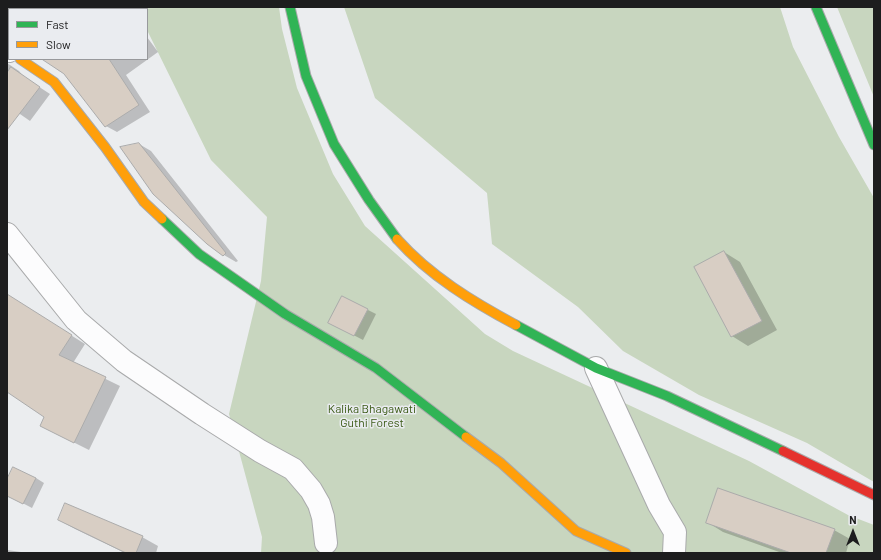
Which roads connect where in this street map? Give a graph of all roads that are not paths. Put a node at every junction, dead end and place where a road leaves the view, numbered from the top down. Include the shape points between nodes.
1 (290, 7) edge
2 (816, 7) edge
3 (21, 60) edge
4 (874, 145) edge
5 (7, 234) edge
6 (596, 368) junction
7 (874, 495) edge
8 (326, 542) dead end
9 (626, 553) edge
10 (674, 553) edge

1 - 6 main road via 306,76 334,144 398,240 441,280 487,309
2 - 4 main road
3 - 9 main road via 54,82 144,202 199,254 285,314 376,368 501,463 576,531
5 - 8 street via 76,320 124,361 208,418 293,470 312,490 319,504
6 - 7 main road via 667,396
6 - 10 street via 659,505 675,532

